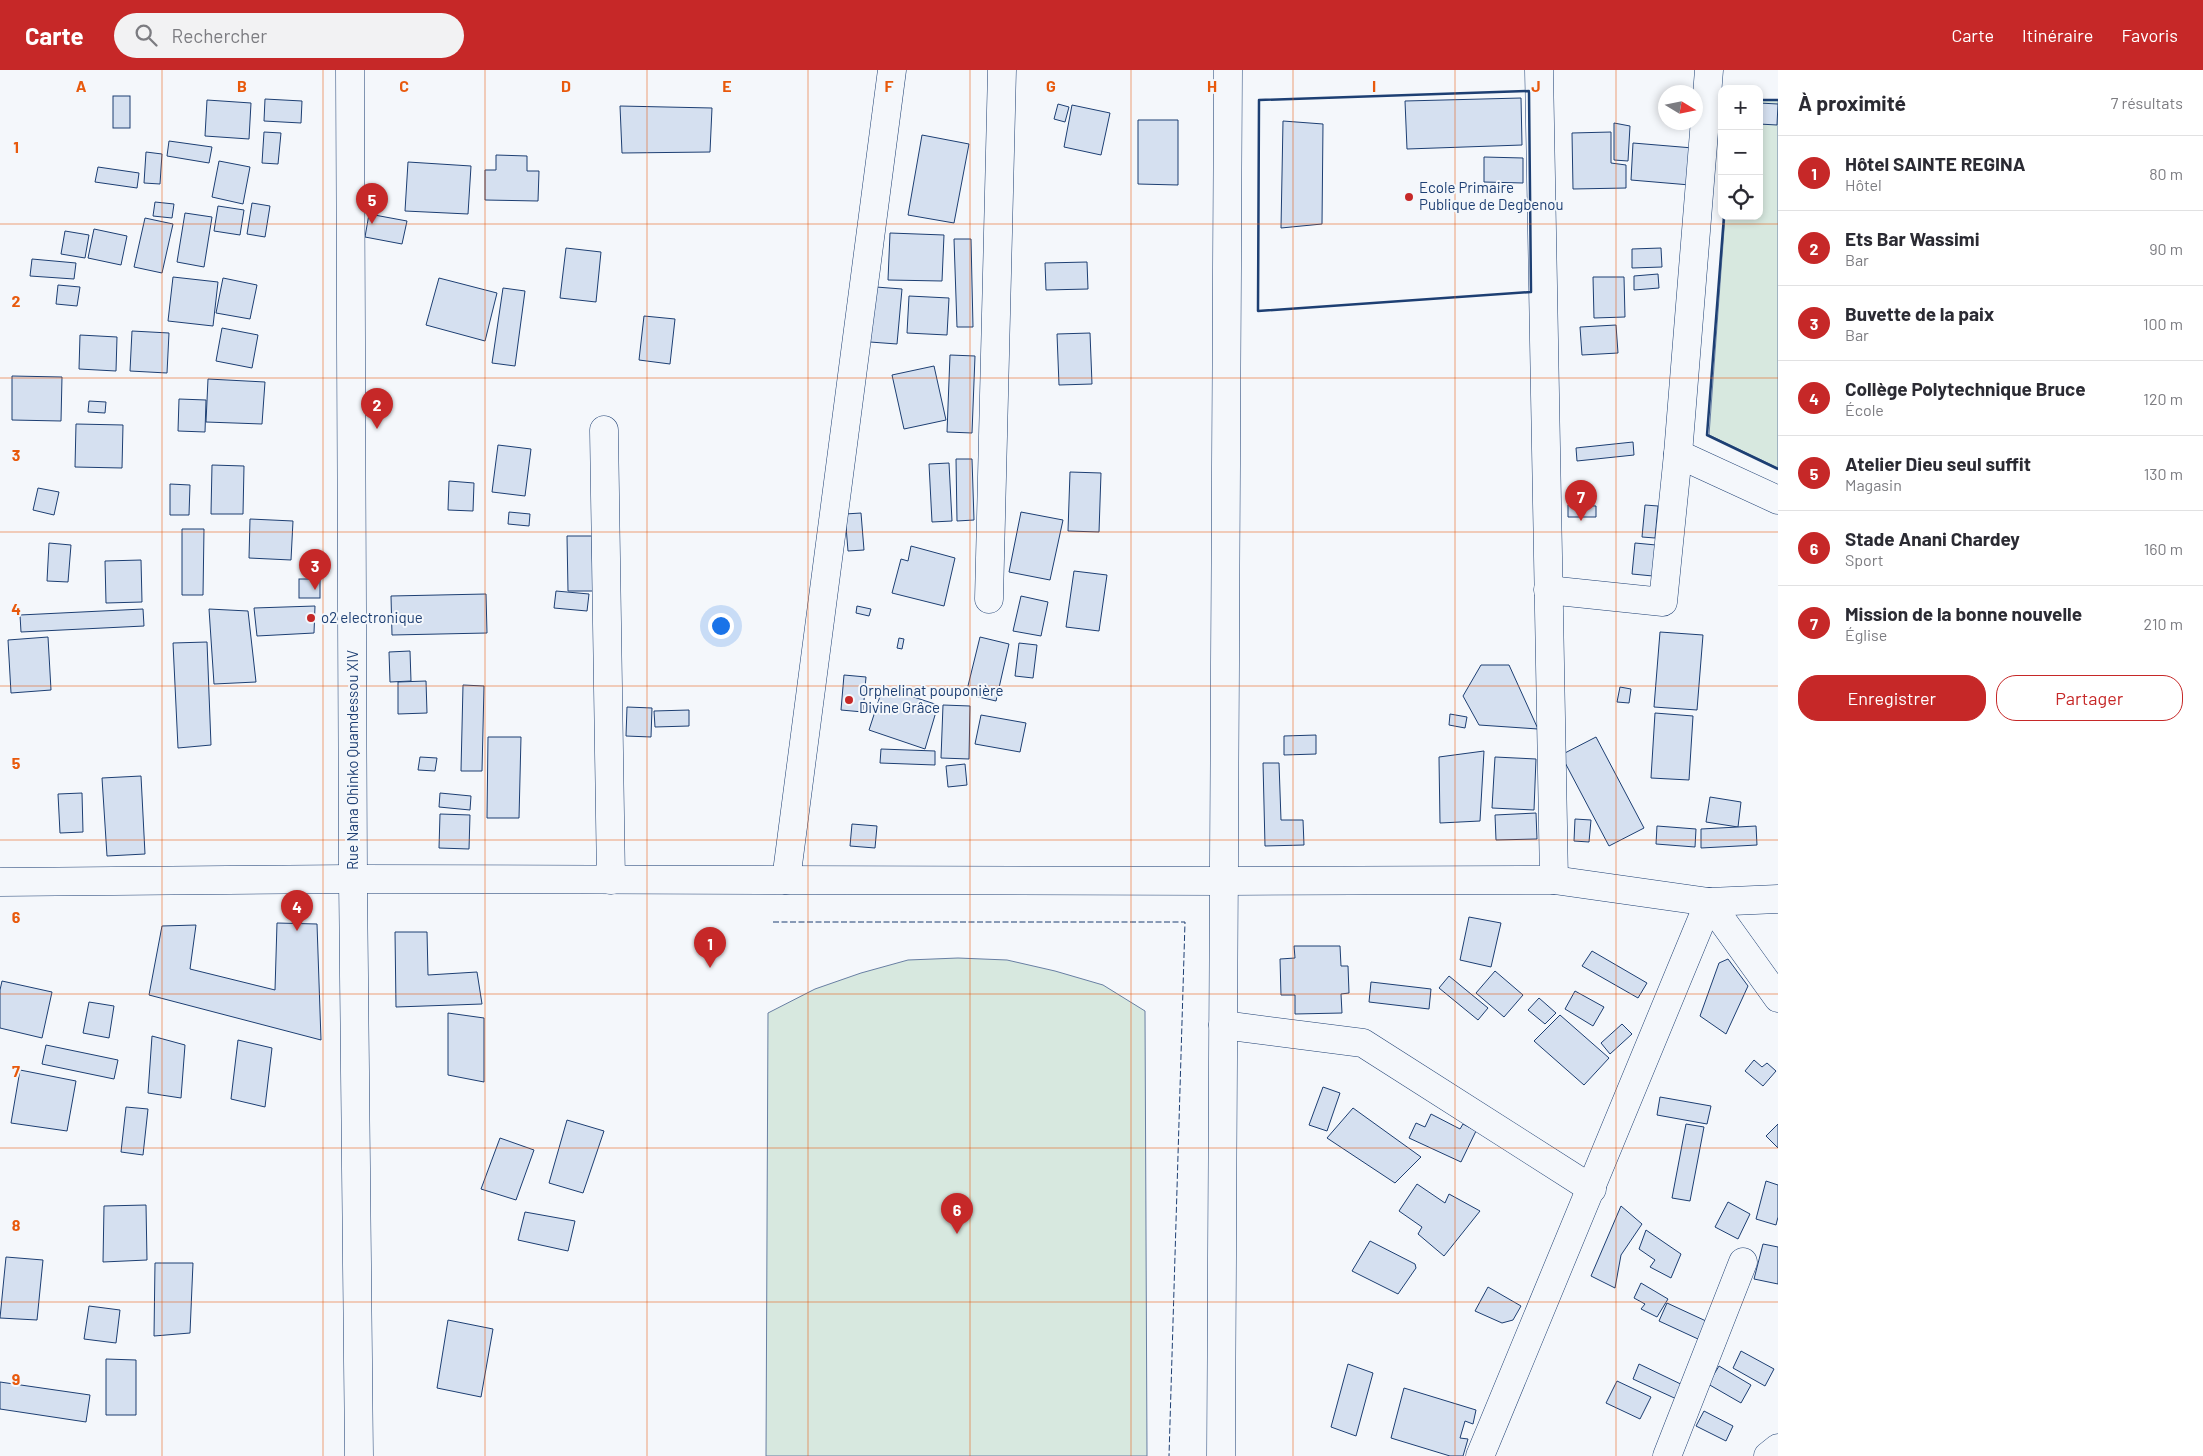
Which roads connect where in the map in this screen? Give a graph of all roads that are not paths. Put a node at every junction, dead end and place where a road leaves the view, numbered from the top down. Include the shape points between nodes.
1 (350, 70) edge
2 (892, 70) edge
3 (1002, 70) edge
4 (1228, 70) edge
5 (1539, 70) edge
6 (1709, 70) edge
7 (604, 430) dead end
8 (1678, 454) junction
9 (1778, 500) edge
10 (1548, 590) junction
11 (989, 599) dead end
12 (353, 880) junction
13 (611, 880) junction
14 (786, 880) junction
15 (1554, 880) junction
16 (1224, 881) junction
17 (0, 882) edge
18 (1778, 899) edge
19 (1709, 902) junction
20 (1778, 998) edge
21 (1223, 1025) junction
22 (1592, 1189) junction
23 (1743, 1262) dead end
24 (1778, 1448) edge
25 (1670, 1455) edge
26 (358, 1456) edge
27 (1221, 1456) edge
28 (1480, 1456) edge
29 (1768, 1456) edge

1 - 12 street, Rue Nana Ohinko Quamdessou XIV
2 - 14 street
3 - 11 street
4 - 16 street
5 - 10 street
6 - 8 street
7 - 13 street
8 - 9 street
8 - 10 street via 1663,602
10 - 15 street
12 - 13 street
12 - 17 street
12 - 26 street, Rue Nana Ohinko Quamdessou XIV
13 - 14 street
14 - 16 street
15 - 16 street
15 - 19 street
16 - 21 street
18 - 19 street
19 - 20 street
19 - 22 street
21 - 22 street via 1363,1043
21 - 27 street
22 - 28 street
23 - 25 street
24 - 29 street

